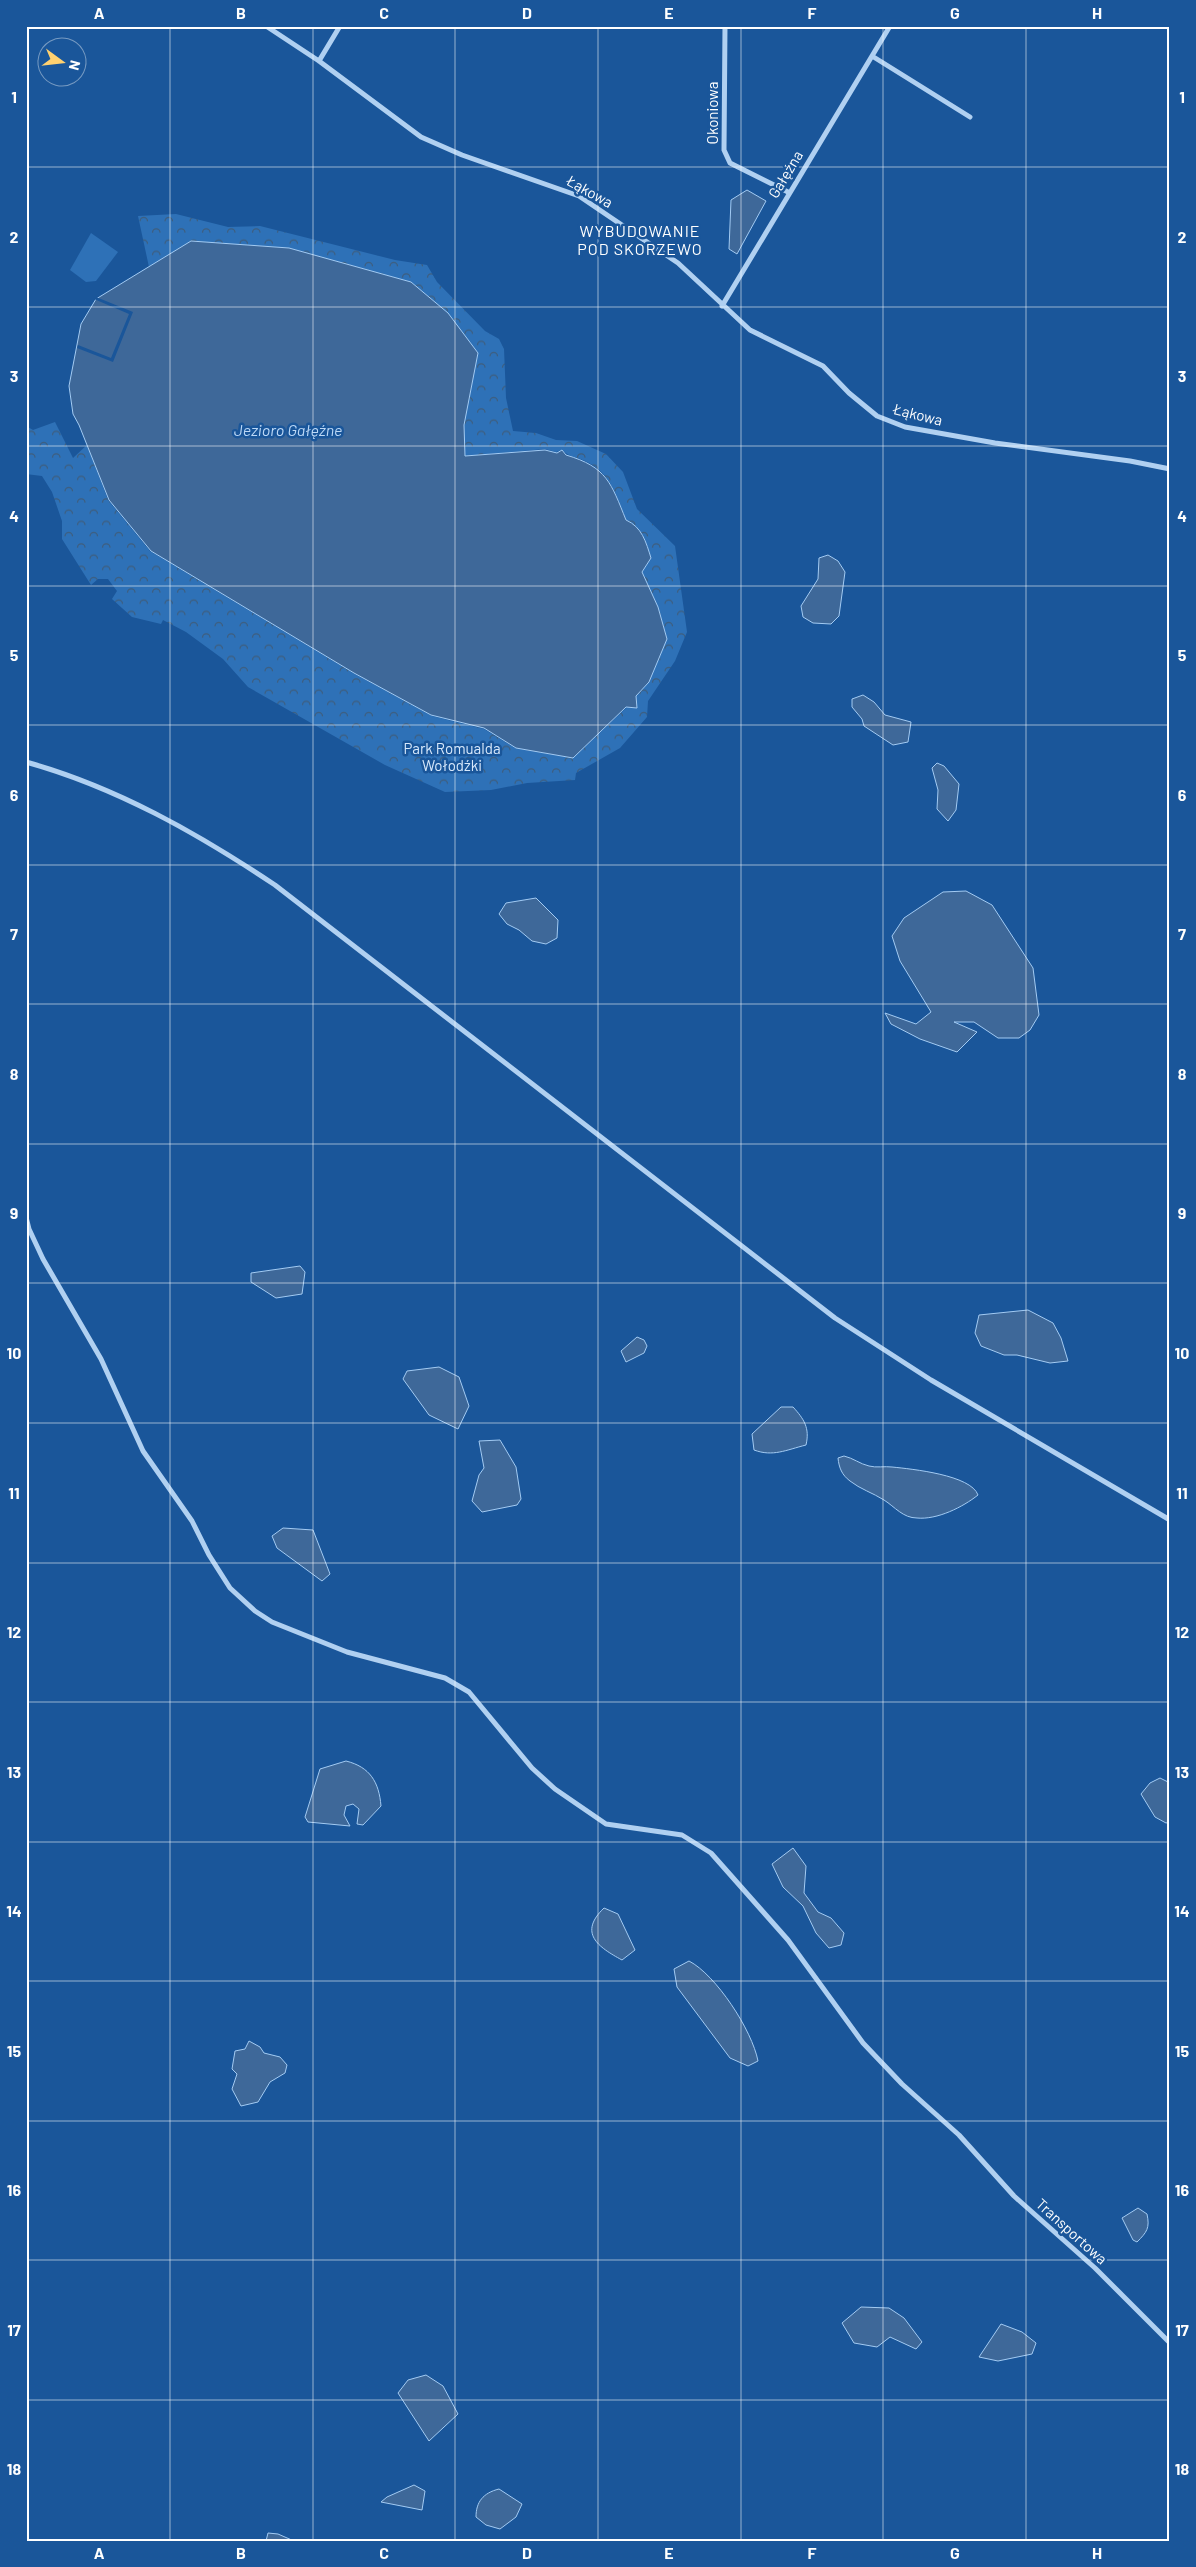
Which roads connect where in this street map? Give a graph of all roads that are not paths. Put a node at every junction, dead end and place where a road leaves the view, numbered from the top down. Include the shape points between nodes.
1 (266, 26) edge
2 (340, 26) edge
3 (725, 26) edge
4 (890, 26) edge
5 (872, 56) junction
6 (319, 61) junction
7 (970, 117) dead end
8 (788, 192) junction
9 (722, 306) junction
10 (1170, 469) edge
11 (26, 762) edge
12 (26, 1217) edge
13 (1170, 1520) edge
14 (1170, 2343) edge

1 - 6 street, Łąkowa
2 - 6 street
3 - 8 street, Okoniowa via 724,150 730,163
4 - 5 street, Gałęźna
5 - 7 street
5 - 8 street, Gałęźna
6 - 9 street, Łąkowa via 421,137 462,155 579,196 678,263
8 - 9 street, Gałęźna
9 - 10 street, Łąkowa via 750,330 823,366 877,416 906,427
11 - 13 street via 63,772 143,807 214,844 275,885 835,1318 931,1380
12 - 14 street, Transportowa via 43,1259 101,1359 144,1451 192,1521 230,1588 272,1622 347,1652 445,1678 469,1692 532,1768 555,1789 606,1824 682,1835 711,1853 788,1940 863,2043 958,2135 1014,2196 1095,2268

